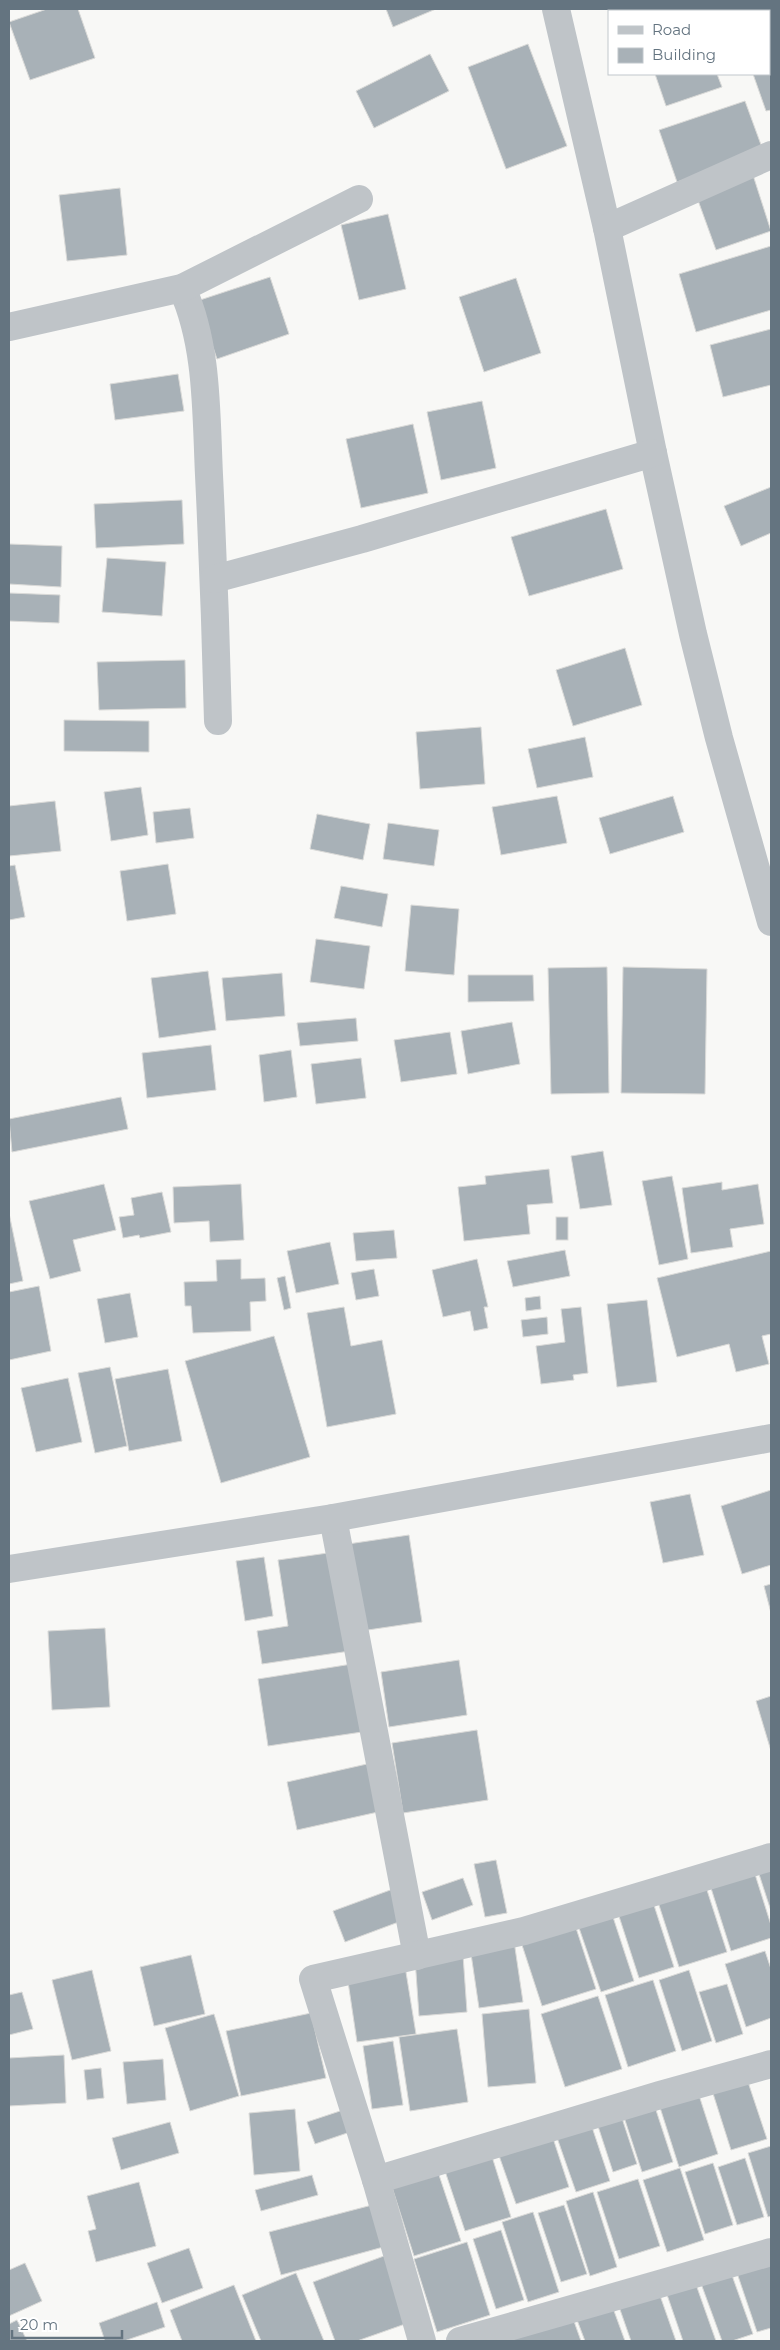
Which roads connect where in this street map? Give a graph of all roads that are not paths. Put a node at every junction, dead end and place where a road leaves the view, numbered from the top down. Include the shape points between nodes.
1 (556, 9) edge
2 (771, 155) edge
3 (359, 198) dead end
4 (607, 228) junction
5 (182, 288) junction
6 (9, 327) edge
7 (653, 453) junction
8 (214, 579) junction
9 (218, 721) dead end
10 (771, 922) edge
11 (771, 1438) edge
12 (333, 1518) junction
13 (9, 1569) edge
14 (771, 1857) edge
15 (417, 1956) junction
16 (771, 2064) edge
17 (376, 2180) junction
18 (771, 2252) edge
19 (422, 2341) edge
20 (460, 2341) edge

1 - 4 street
2 - 4 street
3 - 5 street
4 - 7 street
5 - 6 street
5 - 8 street via 196,329 205,395
7 - 8 street
7 - 10 street via 695,643
8 - 9 street
11 - 12 street
12 - 13 street
12 - 15 street
14 - 15 street via 524,1932
15 - 17 street via 313,1979
16 - 17 street
17 - 19 street
18 - 20 street

